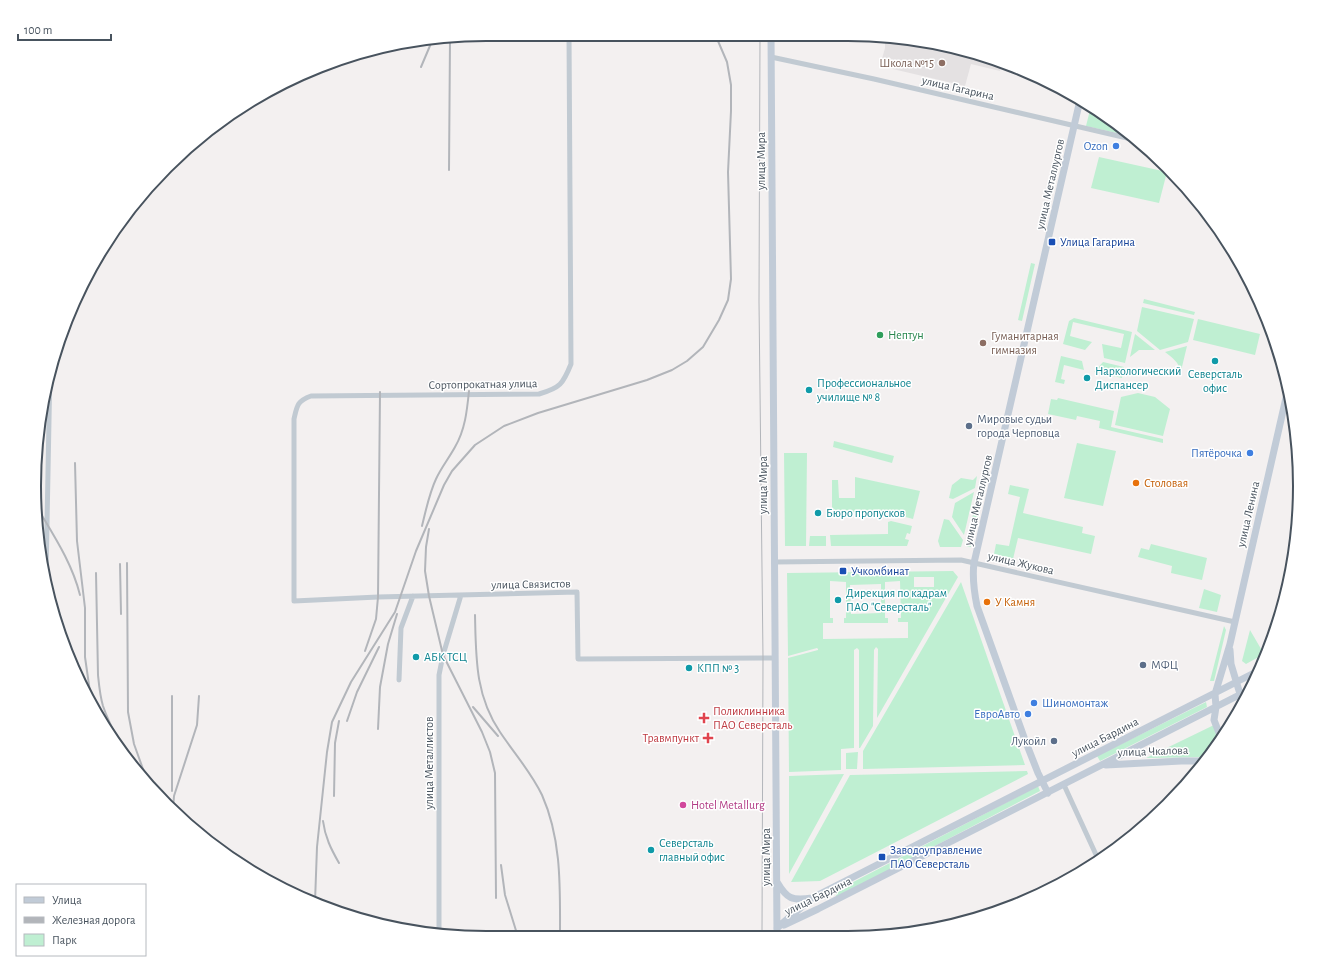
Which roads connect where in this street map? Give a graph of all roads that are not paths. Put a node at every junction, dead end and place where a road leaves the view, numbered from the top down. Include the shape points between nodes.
1 (569, 41) edge
2 (771, 41) edge
3 (771, 57) junction
4 (1079, 106) edge
5 (1074, 126) junction
6 (1124, 137) edge
7 (49, 403) edge
8 (1285, 403) edge
9 (46, 552) edge
10 (774, 562) junction
11 (974, 563) junction
12 (461, 595) junction
13 (413, 596) junction
14 (294, 601) joint
15 (1235, 622) junction
16 (1230, 644) junction
17 (775, 658) junction
18 (1250, 675) edge
19 (399, 680) dead end
20 (1237, 683) junction
21 (1215, 694) junction
22 (1240, 695) joint
23 (1216, 707) junction
24 (1218, 733) edge
25 (1198, 761) edge
26 (1102, 765) junction
27 (1042, 781) junction
28 (1064, 785) junction
29 (1048, 793) junction
30 (1096, 855) edge
31 (888, 859) junction
32 (894, 871) junction
33 (777, 881) junction
34 (812, 898) junction
35 (439, 928) edge
36 (777, 931) edge
37 (778, 931) edge
38 (779, 931) edge

1 - 14 street, Сортопрокатная улица via 571,364 565,379 554,390 538,394 311,396 302,399 297,406 294,419
2 - 3 main road, улица Мира
3 - 5 street, улица Гагарина
3 - 10 main road, улица Мира
4 - 5 main road, улица Металлургов
5 - 6 street, улица Гагарина
5 - 11 main road, улица Металлургов
7 - 9 street
8 - 15 main road, улица Ленина
10 - 11 street, улица Жукова via 961,560
10 - 17 main road, улица Мира
11 - 15 street, улица Жукова
11 - 27 main road, улица Металлургов via 973,581 977,606
12 - 13 street, улица Связистов
12 - 17 street, улица Связистов via 577,592 578,659
12 - 35 street, улица Металлистов via 439,675
13 - 14 street, улица Связистов
13 - 19 street via 401,628
15 - 16 main road, улица Ленина
16 - 20 main road, улица Ленина via 1231,664
16 - 21 main road, улица Ленина
17 - 33 main road, улица Мира
18 - 20 main road, улица Бардина
20 - 21 main road, улица Бардина
20 - 22 main road, улица Ленина
21 - 23 main road, улица Ленина
21 - 27 main road, улица Бардина
22 - 23 main road, улица Бардина
23 - 24 main road, улица Ленина via 1214,720
23 - 26 main road, улица Бардина
25 - 26 main road, улица Чкалова
26 - 28 main road, улица Бардина
27 - 29 main road, улица Металлургов
27 - 31 main road, улица Бардина
28 - 29 main road, улица Бардина
28 - 30 street
29 - 32 main road, улица Бардина
31 - 32 main road
31 - 34 main road, улица Бардина
32 - 38 main road, улица Бардина
33 - 34 main road via 789,897 799,900
33 - 36 main road, улица Мира
34 - 37 main road, улица Бардина

